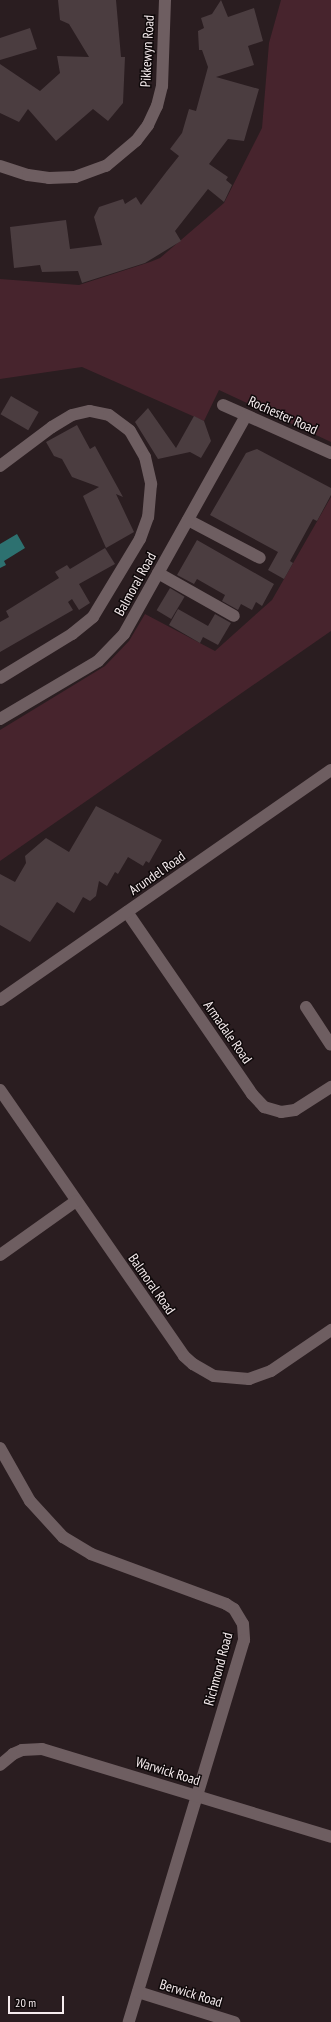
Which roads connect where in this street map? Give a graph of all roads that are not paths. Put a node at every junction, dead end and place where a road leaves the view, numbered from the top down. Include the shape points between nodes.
1 (165, 0) edge
2 (0, 166) edge
3 (223, 405) dead end
4 (246, 416) junction
5 (331, 453) edge
6 (0, 466) edge
7 (188, 520) junction
8 (260, 558) dead end
9 (158, 573) junction
10 (234, 616) dead end
11 (0, 678) edge
12 (0, 720) edge
13 (331, 770) edge
14 (127, 912) junction
15 (0, 1000) edge
16 (306, 1007) dead end
17 (331, 1045) edge
18 (331, 1087) edge
19 (0, 1090) edge
20 (76, 1201) junction
21 (0, 1255) edge
22 (331, 1330) edge
23 (0, 1448) edge
24 (0, 1765) edge
25 (197, 1796) junction
26 (331, 1836) edge
27 (138, 1992) junction
28 (129, 2022) edge
29 (234, 2022) edge

1 - 2 street, Pikkewyn Road via 162,86 148,126 136,141 106,166 75,177 28,175
3 - 4 street, Rochester Road
4 - 5 street, Rochester Road
4 - 7 street, Balmoral Road
6 - 11 street via 52,427 72,415 90,412 109,415 130,431 145,457 151,484 148,517 140,539 93,617 72,634
7 - 8 street
7 - 9 street, Balmoral Road
9 - 10 street
9 - 12 street, Balmoral Road via 124,634 98,661
13 - 14 street, Arundel Road
14 - 15 street, Arundel Road
14 - 18 street, Armadale Road via 252,1094 264,1107 281,1112 295,1110
16 - 17 street
19 - 20 street, Balmoral Road
20 - 21 street
20 - 22 street, Balmoral Road via 184,1356 203,1371 231,1379 261,1376
23 - 25 street, Richmond Road via 34,1506 63,1537 92,1554 226,1604 240,1616 244,1640
24 - 25 street, Warwick Road via 22,1750 42,1749
25 - 26 street, Warwick Road
25 - 27 street, Richmond Road
27 - 28 street, Richmond Road
27 - 29 street, Berwick Road

